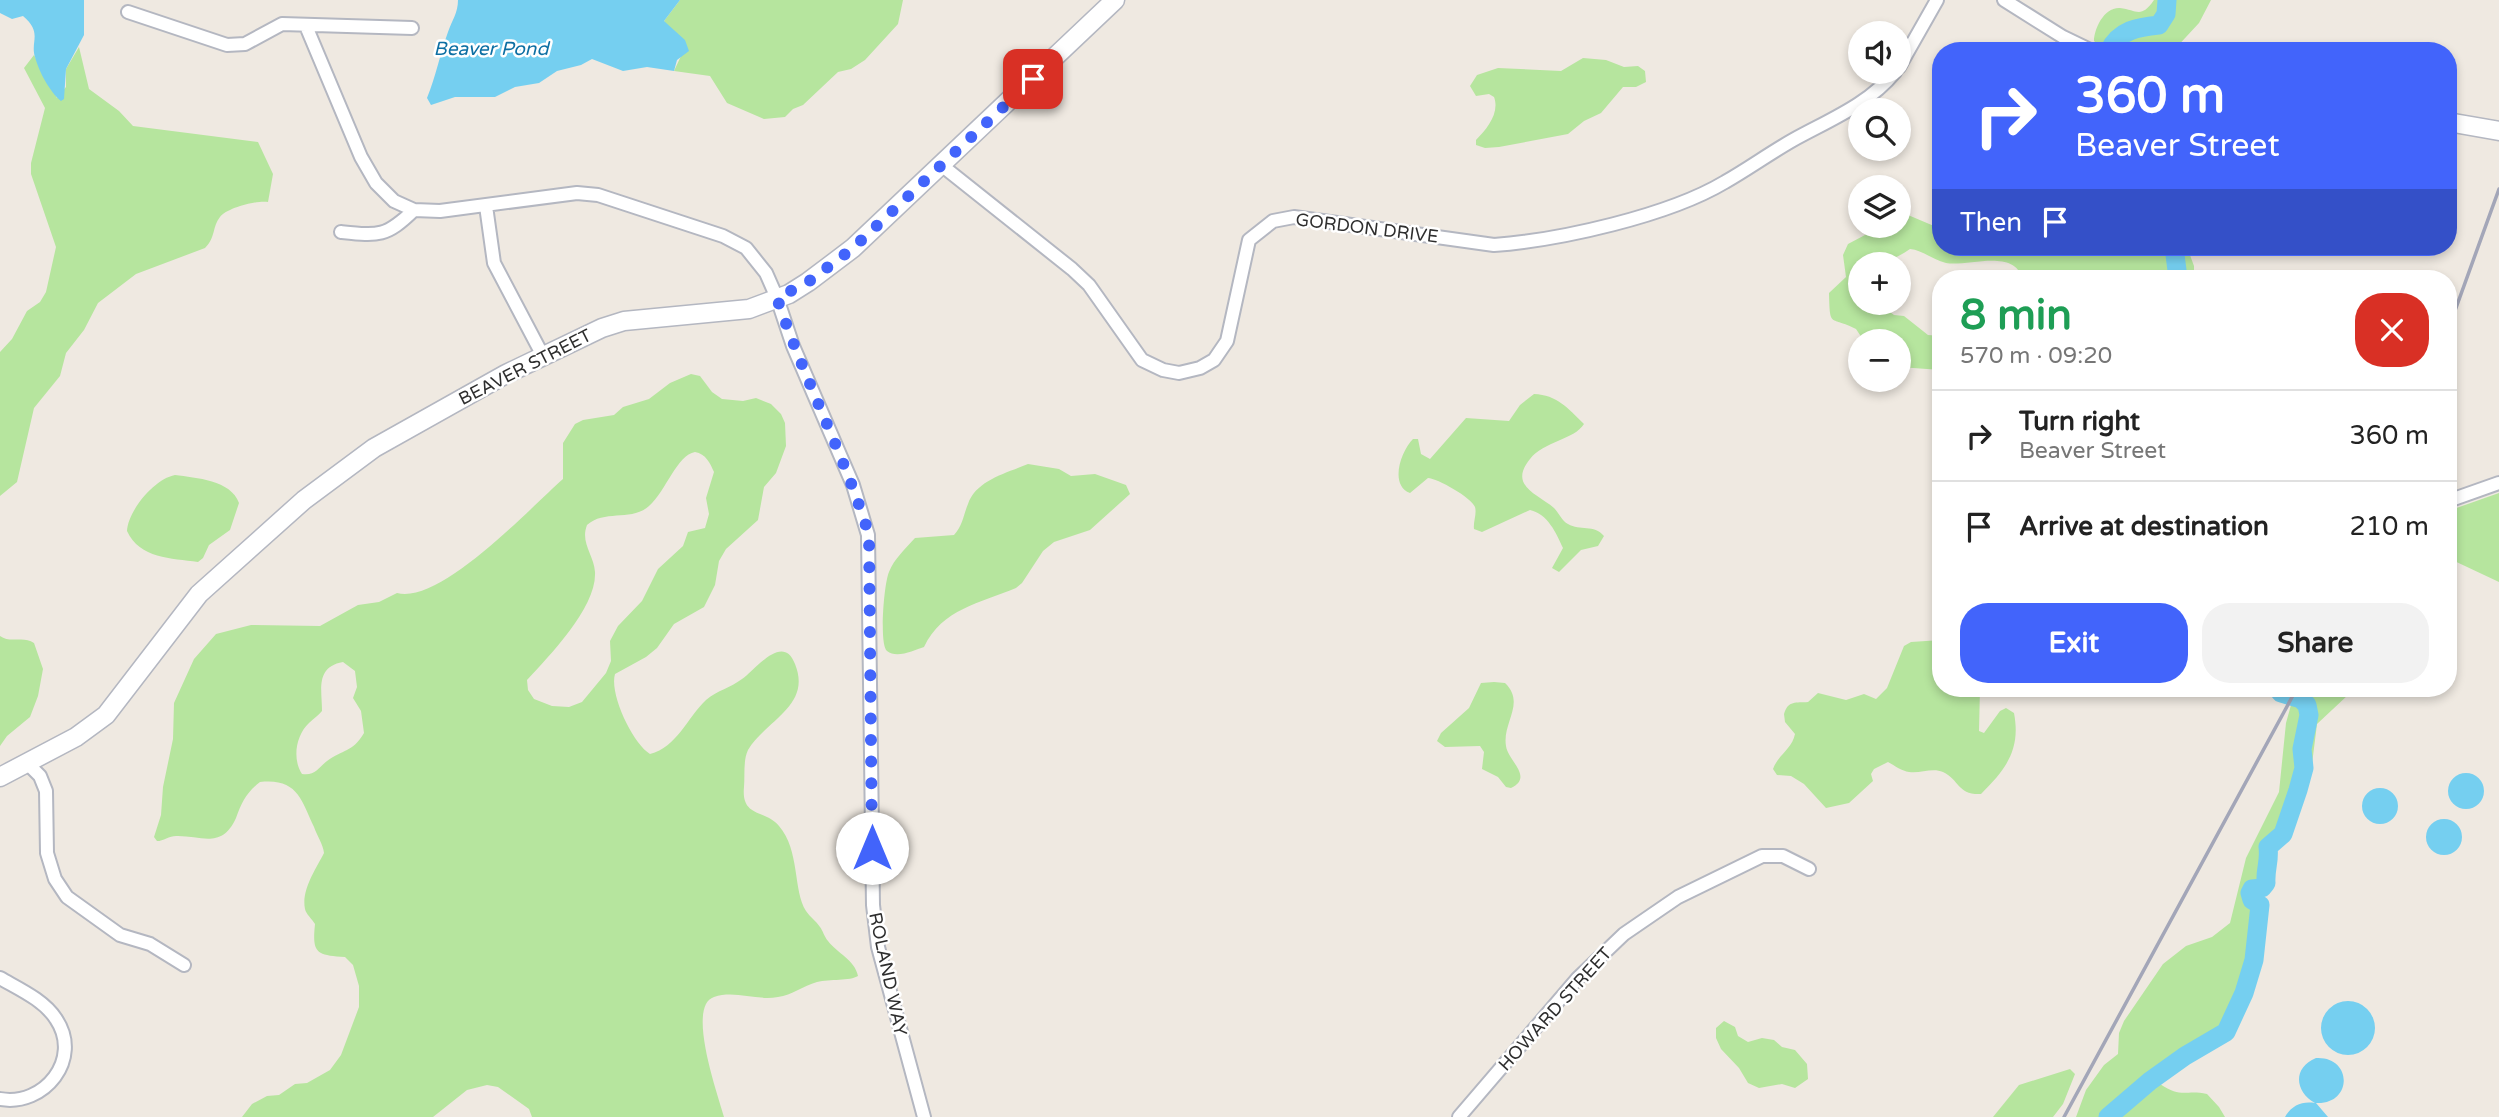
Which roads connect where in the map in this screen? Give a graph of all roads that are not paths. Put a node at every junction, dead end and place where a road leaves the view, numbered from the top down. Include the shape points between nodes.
1 (1115, 0) edge
2 (1937, 0) edge
3 (2004, 0) edge
4 (128, 12) dead end
5 (306, 26) junction
6 (412, 28) dead end
7 (2073, 42) edge
8 (1911, 46) edge
9 (1886, 84) edge
10 (2457, 124) edge
11 (2499, 131) edge
12 (940, 164) junction
13 (486, 206) junction
14 (414, 210) junction
15 (341, 232) dead end
16 (777, 298) junction
17 (543, 356) junction
18 (2499, 483) edge
19 (2457, 498) edge
20 (26, 762) junction
21 (0, 777) edge
22 (1809, 869) dead end
23 (184, 965) dead end
24 (0, 978) edge
25 (0, 1099) edge
26 (924, 1117) edge
27 (1459, 1117) edge

1 - 12 street, BEAVER STREET
2 - 8 street
3 - 7 street
4 - 5 street via 227,45 245,44 282,24
5 - 6 street
5 - 14 street via 376,183 394,201
9 - 12 street, GORDON DRIVE via 1725,183 1626,220 1494,245 1294,217 1273,220 1249,240 1227,341 1214,360 1180,373 1142,360 1089,285
10 - 11 street
12 - 16 street, BEAVER STREET via 853,248 808,282
13 - 14 street, ROLAND WAY
13 - 16 street, ROLAND WAY via 578,193 598,195 723,236 746,248 766,273
13 - 17 street via 494,262
14 - 15 street via 381,234
16 - 17 street, BEAVER STREET via 729,313 624,321
16 - 26 street, ROLAND WAY via 869,535 873,905 878,947
17 - 20 street, BEAVER STREET via 382,443 325,483 199,594 106,715 76,737
18 - 19 street
20 - 21 street, BEAVER STREET
20 - 23 street via 40,776 46,791 47,853 67,897 120,935 150,944
22 - 27 street, HOWARD STREET via 1783,856 1762,856 1678,897 1624,934 1587,968
24 - 25 street via 44,1004 56,1018 65,1042 60,1069 44,1090 26,1099

